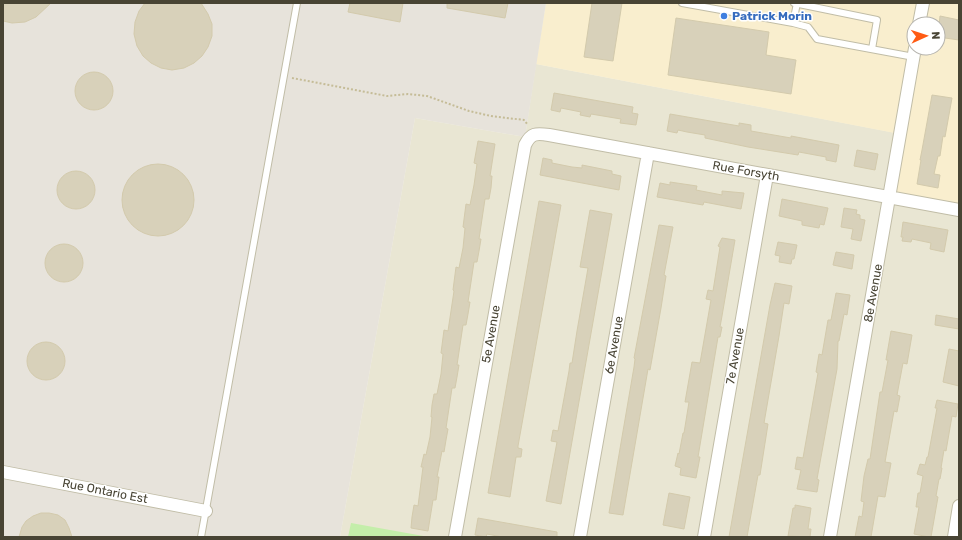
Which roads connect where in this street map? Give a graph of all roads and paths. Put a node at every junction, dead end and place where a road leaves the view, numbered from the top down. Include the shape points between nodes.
1 (297, 3) edge
2 (682, 3) edge
3 (796, 3) edge
4 (923, 3) edge
5 (921, 16) edge
6 (793, 23) junction
7 (872, 49) junction
8 (906, 51) edge
9 (913, 56) edge
10 (295, 79) dead end
11 (532, 131) junction
12 (648, 153) junction
13 (767, 175) junction
14 (890, 198) junction
15 (959, 210) edge
16 (3, 472) edge
17 (959, 506) edge
18 (206, 511) junction
19 (202, 537) edge
20 (455, 537) edge
21 (580, 537) edge
22 (704, 537) edge
23 (830, 537) edge
24 (954, 537) edge

1 - 18 lane
2 - 6 lane
3 - 6 lane
3 - 7 lane via 877,20
4 - 5 street
6 - 7 lane via 808,27 817,39
7 - 8 lane
9 - 14 street, 8e Avenue
10 - 11 path via 387,96 427,96 469,111 524,120
11 - 12 street, Rue Forsyth
11 - 20 street, 5e Avenue via 525,145
12 - 13 street, Rue Forsyth
12 - 21 street, 6e Avenue
13 - 14 street, Rue Forsyth
13 - 22 street, 7e Avenue
14 - 15 street, Rue Forsyth
14 - 23 street, 8e Avenue
16 - 18 street, Rue Ontario Est
17 - 24 street
18 - 19 lane

